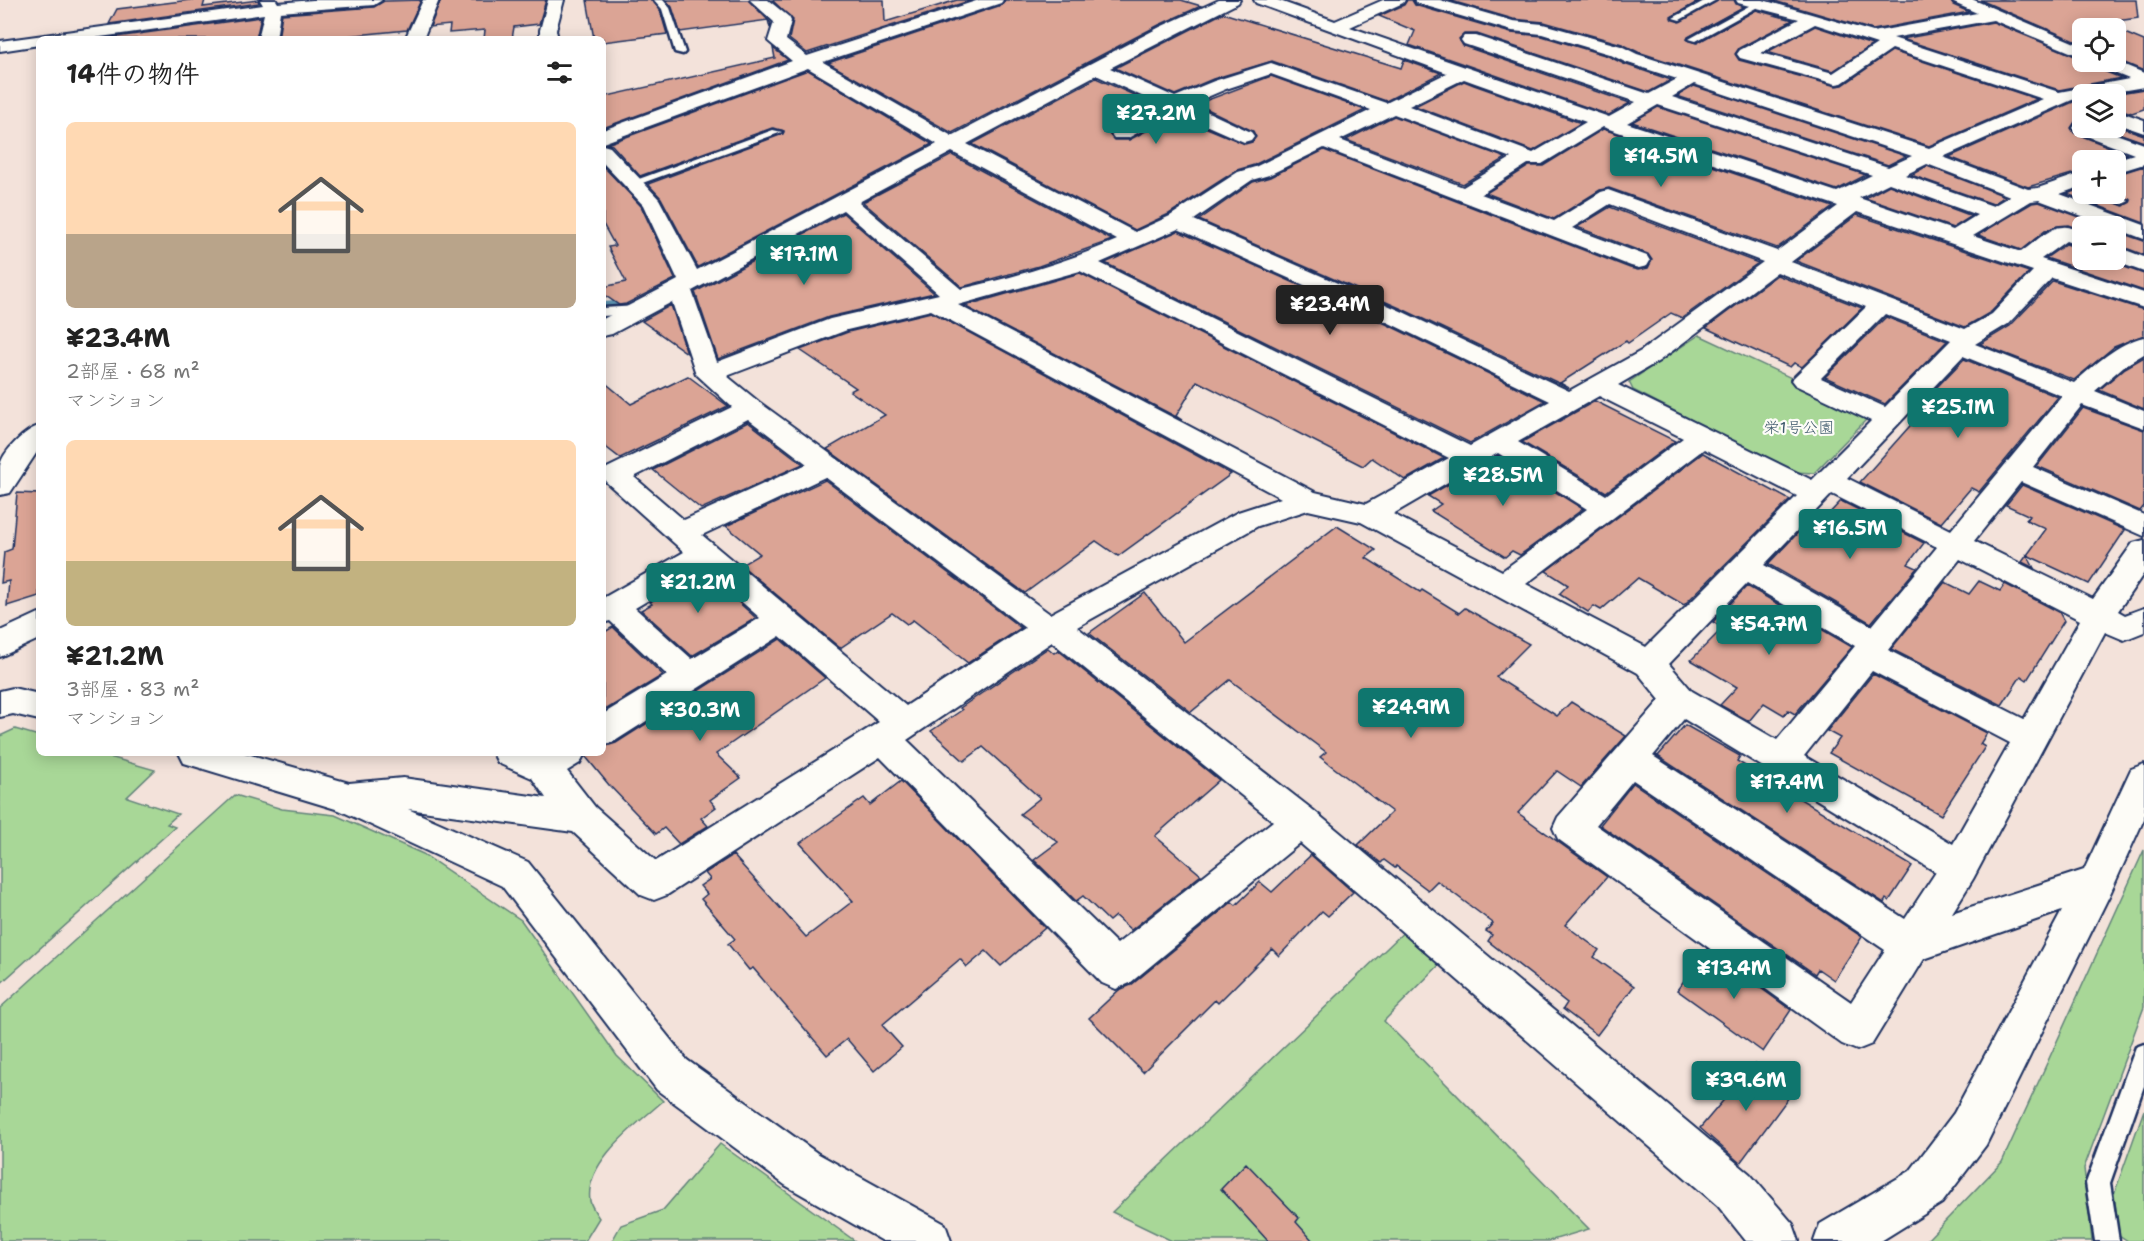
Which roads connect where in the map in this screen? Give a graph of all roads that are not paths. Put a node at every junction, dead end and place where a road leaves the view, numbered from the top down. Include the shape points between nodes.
1 (374, 0) edge
2 (431, 0) edge
3 (556, 0) edge
4 (658, 0) edge
5 (758, 0) edge
6 (995, 0) edge
7 (1232, 0) edge
8 (1262, 0) edge
9 (1397, 0) edge
10 (1422, 0) edge
11 (1712, 0) edge
12 (1960, 0) edge
13 (1751, 2) edge
14 (271, 4) edge
15 (1491, 5) dead end
16 (161, 8) dead end
17 (1472, 14) junction
18 (1995, 15) junction
19 (1677, 18) dead end
20 (1814, 18) junction
21 (1498, 22) junction
22 (1335, 27) junction
23 (147, 29) edge
24 (78, 36) edge
25 (267, 36) edge
26 (415, 36) edge
27 (549, 36) edge
28 (1872, 37) junction
29 (1694, 39) dead end
30 (36, 40) edge
31 (1470, 40) junction
32 (1890, 43) junction
33 (0, 46) edge
34 (2072, 48) edge
35 (680, 52) dead end
36 (1758, 58) junction
37 (807, 62) junction
38 (1433, 62) junction
39 (1096, 68) junction
40 (1464, 72) junction
41 (2125, 72) edge
42 (1692, 78) junction
43 (2144, 81) edge
44 (1718, 87) junction
45 (2069, 99) edge
46 (1654, 100) junction
47 (1176, 104) junction
48 (1390, 109) junction
49 (2035, 109) junction
50 (1195, 113) junction
51 (2126, 120) edge
52 (1146, 122) junction
53 (1607, 122) junction
54 (2072, 123) edge
55 (2144, 127) edge
56 (777, 132) dead end
57 (609, 134) edge
58 (1121, 134) dead end
59 (1244, 136) dead end
60 (2111, 138) edge
61 (1323, 141) junction
62 (953, 145) junction
63 (2144, 151) edge
64 (606, 154) edge
65 (1928, 156) junction
66 (1526, 157) junction
67 (2144, 157) edge
68 (2126, 163) edge
69 (1889, 175) junction
70 (633, 183) junction
71 (2072, 184) edge
72 (2034, 194) junction
73 (1464, 195) junction
74 (845, 201) junction
75 (1849, 201) junction
76 (1995, 214) junction
77 (1178, 221) junction
78 (1556, 229) junction
79 (2144, 232) edge
80 (2072, 236) edge
81 (1956, 237) junction
82 (1134, 240) junction
83 (2126, 258) edge
84 (2024, 260) junction
85 (1639, 261) dead end
86 (1777, 261) junction
87 (1083, 263) junction
88 (2144, 265) edge
89 (2049, 268) junction
90 (685, 285) junction
91 (947, 300) junction
92 (2144, 301) edge
93 (1881, 305) junction
94 (638, 310) junction
95 (606, 312) edge
96 (606, 327) edge
97 (1963, 342) junction
98 (2144, 344) edge
99 (709, 374) junction
100 (1598, 385) junction
101 (2078, 393) junction
102 (1570, 401) junction
103 (750, 408) junction
104 (1889, 419) junction
105 (2144, 420) edge
106 (36, 437) edge
107 (1703, 437) junction
108 (1498, 441) junction
109 (1470, 457) junction
110 (827, 465) junction
111 (2017, 470) junction
112 (0, 486) edge
113 (1823, 488) junction
114 (1307, 500) junction
115 (1607, 509) junction
116 (1370, 514) junction
117 (2144, 526) edge
118 (681, 533) junction
119 (1955, 545) junction
120 (2144, 550) edge
121 (705, 553) junction
122 (1745, 567) junction
123 (1503, 586) junction
124 (609, 609) edge
125 (2098, 616) junction
126 (782, 619) junction
127 (2144, 619) edge
128 (36, 627) edge
129 (1051, 627) junction
130 (0, 645) edge
131 (1871, 648) junction
132 (1650, 664) junction
133 (690, 677) junction
134 (1680, 700) junction
135 (0, 704) edge
136 (36, 707) edge
137 (606, 729) edge
138 (893, 731) junction
139 (2031, 738) junction
140 (206, 756) edge
141 (527, 756) edge
142 (1630, 759) junction
143 (1781, 760) junction
144 (556, 761) edge
145 (2144, 779) edge
146 (348, 798) junction
147 (582, 818) junction
148 (1300, 821) junction
149 (1960, 867) junction
150 (2097, 882) junction
151 (1911, 945) junction
152 (2144, 1055) edge
153 (928, 1241) edge
154 (1776, 1241) edge
155 (1837, 1241) edge
156 (2107, 1241) edge

1 - 14 street
2 - 26 street
3 - 27 street
4 - 35 lane via 666,8
5 - 37 street via 783,21 777,41
6 - 37 street
7 - 39 street
8 - 22 street
9 - 22 street
10 - 17 street
11 - 19 lane
12 - 18 street
13 - 20 street
13 - 29 lane
14 - 23 street
14 - 25 street
15 - 17 street
16 - 23 street
17 - 21 street
18 - 28 street
18 - 34 street
20 - 28 street
20 - 36 street via 1746,54
21 - 31 street
21 - 42 street via 1554,32
22 - 38 street
23 - 24 street
28 - 32 street
30 - 33 street
31 - 38 street
31 - 46 street
32 - 36 street via 1836,79
32 - 45 street
36 - 44 street
37 - 57 street
37 - 62 street
38 - 40 street
39 - 47 street
39 - 62 street
40 - 48 street
40 - 53 street
41 - 43 street
42 - 44 street
42 - 46 street
43 - 45 street
44 - 65 street
45 - 49 street
46 - 53 street
46 - 69 street
47 - 48 street via 1271,68
47 - 50 street
47 - 52 street
48 - 61 street
48 - 66 street
49 - 54 street
49 - 65 street
50 - 52 street via 1161,127
50 - 59 street
51 - 55 street
52 - 58 street
53 - 66 street via 1534,160
53 - 75 street
56 - 70 lane
60 - 63 street
61 - 73 street
61 - 77 street via 1245,176
62 - 74 street
62 - 82 street
64 - 70 street
65 - 69 street
65 - 72 street
66 - 73 street
67 - 68 street
69 - 75 street
69 - 76 street
70 - 90 street via 652,203
71 - 72 street
72 - 76 street
72 - 79 street
73 - 78 street
74 - 90 street
74 - 91 street
75 - 81 street
75 - 86 street
76 - 81 street
77 - 82 street
77 - 102 street via 1393,316
78 - 85 street
78 - 86 street via 1608,196
80 - 84 street via 2064,233
81 - 84 street
82 - 87 street
83 - 88 street
84 - 89 street
86 - 93 street
86 - 100 street via 1650,356
87 - 91 street
87 - 109 street
89 - 92 street
89 - 97 street via 2000,319
90 - 94 street
90 - 99 street
91 - 99 street via 839,324
91 - 114 street
93 - 97 street
93 - 104 street via 1804,380
94 - 95 lane
94 - 96 street
97 - 101 street
97 - 104 street
98 - 101 street via 2115,361
99 - 103 street
100 - 102 street
100 - 107 street
101 - 105 street
101 - 111 street
102 - 108 street
103 - 110 street
103 - 118 street via 615,475
104 - 113 street
106 - 112 street
107 - 113 street
107 - 115 street
108 - 109 street
108 - 115 street
109 - 116 street
110 - 118 street
110 - 129 street
111 - 117 street
111 - 119 street
113 - 119 street
113 - 122 street
114 - 116 street
114 - 129 street via 1248,519
115 - 123 street
116 - 123 street
118 - 121 street
119 - 125 street
119 - 131 street
120 - 125 street
121 - 124 street
121 - 126 street
122 - 131 street
122 - 132 street
123 - 132 street
124 - 133 street
125 - 127 street via 2124,628
125 - 139 street
126 - 133 street
126 - 138 street
128 - 130 street
129 - 138 street
129 - 148 street
131 - 139 street
131 - 143 street
132 - 134 street
133 - 137 street
134 - 142 street
134 - 143 street
135 - 136 street via 13,701
138 - 147 street via 654,883
138 - 148 street via 1116,970
139 - 149 street
140 - 146 street
141 - 144 street
142 - 151 street
142 - 151 street via 1571,828 1857,1030
143 - 149 street
144 - 147 street
145 - 150 street
146 - 147 street via 403,793
146 - 153 street via 515,874 672,1075 801,1169
148 - 154 street via 1734,1190
149 - 151 street
150 - 151 street
150 - 155 street via 1970,1129 1926,1187
152 - 156 lane via 2098,1183

